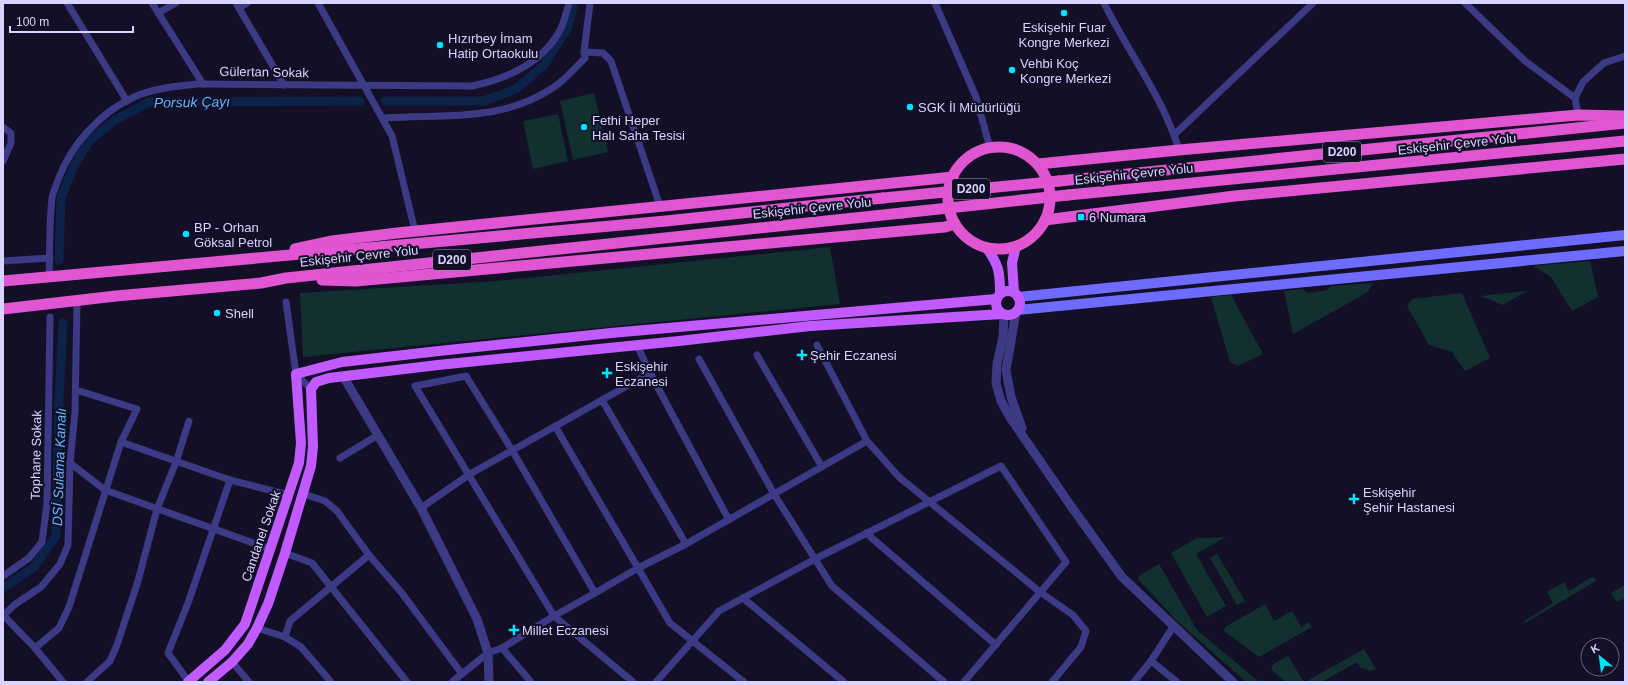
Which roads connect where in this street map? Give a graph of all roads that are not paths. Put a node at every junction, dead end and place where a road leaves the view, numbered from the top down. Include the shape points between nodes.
1 (67, 3) edge
2 (152, 3) edge
3 (176, 3) edge
4 (247, 3) edge
5 (318, 3) edge
6 (569, 3) edge
7 (590, 3) edge
8 (935, 3) edge
9 (1104, 3) edge
10 (1313, 3) edge
11 (1465, 3) edge
12 (238, 6) edge
13 (158, 13) junction
14 (584, 52) junction
15 (1625, 56) edge
16 (202, 84) junction
17 (284, 85) junction
18 (365, 85) junction
19 (1575, 98) junction
20 (127, 101) junction
21 (1625, 110) edge
22 (1578, 115) junction
23 (1625, 116) edge
24 (382, 118) junction
25 (1625, 123) edge
26 (3, 127) edge
27 (1174, 135) junction
28 (1625, 141) edge
29 (990, 148) junction
30 (1179, 150) junction
31 (1625, 159) edge
32 (3, 161) edge
33 (1038, 164) junction
34 (953, 177) junction
35 (660, 206) junction
36 (1045, 220) junction
37 (955, 224) junction
38 (416, 231) junction
39 (1625, 235) edge
40 (1016, 246) junction
41 (986, 247) junction
42 (1625, 251) edge
43 (50, 258) junction
44 (254, 259) junction
45 (3, 261) edge
46 (49, 277) junction
47 (286, 278) junction
48 (3, 281) edge
49 (1016, 295) junction
50 (998, 296) junction
51 (77, 302) junction
52 (286, 302) dead end
53 (3, 309) edge
54 (1017, 311) junction
55 (1003, 314) junction
56 (50, 317) dead end
57 (637, 345) junction
58 (817, 345) dead end
59 (757, 355) dead end
60 (699, 359) dead end
61 (650, 373) junction
62 (296, 374) junction
63 (343, 376) junction
64 (311, 389) junction
65 (76, 390) junction
66 (602, 400) junction
67 (188, 421) dead end
68 (555, 426) junction
69 (378, 435) junction
70 (867, 441) junction
71 (122, 442) junction
72 (512, 450) junction
73 (1036, 454) junction
74 (340, 458) dead end
75 (176, 462) junction
76 (70, 463) junction
77 (822, 467) junction
78 (470, 474) junction
79 (230, 480) junction
80 (105, 490) junction
81 (304, 494) junction
82 (774, 494) junction
83 (289, 495) junction
84 (929, 501) junction
85 (421, 508) junction
86 (157, 509) junction
87 (729, 520) junction
88 (213, 529) junction
89 (866, 533) junction
90 (686, 544) junction
91 (270, 549) junction
92 (285, 553) junction
93 (370, 555) junction
94 (815, 559) junction
95 (638, 568) junction
96 (3, 576) edge
97 (331, 586) junction
98 (1040, 592) junction
99 (595, 593) junction
100 (743, 598) junction
101 (3, 616) edge
102 (554, 616) junction
103 (1174, 627) junction
104 (257, 628) junction
105 (285, 637) junction
106 (693, 640) junction
107 (996, 645) junction
108 (35, 648) junction
109 (502, 648) junction
110 (488, 653) junction
111 (1151, 661) junction
112 (232, 662) junction
113 (462, 674) junction
114 (64, 682) edge
115 (87, 682) edge
116 (188, 682) edge
117 (208, 682) edge
118 (249, 682) edge
119 (331, 682) edge
120 (407, 682) edge
121 (452, 682) edge
122 (489, 682) edge
123 (531, 682) edge
124 (633, 682) edge
125 (656, 682) edge
126 (744, 682) edge
127 (844, 682) edge
128 (944, 682) edge
129 (964, 682) edge
130 (1052, 682) edge
131 (1134, 682) edge
132 (1177, 682) edge
133 (1233, 682) edge

1 - 20 street
2 - 13 street
3 - 13 street
4 - 12 street
5 - 18 street
6 - 18 street, Gülertan Sokak via 559,32 542,55 522,70 497,81 472,86
7 - 14 street
8 - 29 street via 976,97
9 - 27 street via 1159,102
10 - 27 street
11 - 19 street via 1525,61
12 - 17 street
13 - 16 street
14 - 24 street via 585,58 553,88 524,105 485,113
14 - 35 street via 604,53 611,61
15 - 19 street via 1604,63 1583,82
16 - 17 street, Gülertan Sokak
16 - 20 street, Gülertan Sokak via 173,86 151,91
17 - 18 street, Gülertan Sokak
18 - 24 street
19 - 22 street
20 - 43 street, Gülertan Sokak via 98,121 65,162 52,197
21 - 22 highway
22 - 23 highway
22 - 30 highway
24 - 38 street via 392,136
25 - 44 highway, Eskişehir Çevre Yolu / D200, bridge via 666,221
26 - 32 street via 11,133 11,143
27 - 30 street
28 - 47 highway, Eskişehir Çevre Yolu / D200, bridge via 1068,195
29 - 33 highway via 1013,149 1024,153
29 - 34 highway via 975,153 962,163
30 - 33 highway
31 - 36 highway via 1235,196
33 - 36 highway via 1046,177 1050,191 1050,206
34 - 35 highway
34 - 37 highway via 948,198
35 - 38 highway
36 - 40 highway via 1028,240
37 - 41 highway via 963,234
37 - 47 highway via 356,281
38 - 44 highway via 332,241
39 - 49 main road
40 - 41 highway via 1001,249
40 - 49 main road via 1012,263
41 - 50 main road via 997,262 1000,273
42 - 54 main road
43 - 45 street
43 - 46 street, Gülertan Sokak
44 - 46 highway, Eskişehir Çevre Yolu / D200
46 - 48 highway, Eskişehir Çevre Yolu / D200
47 - 51 highway, Eskişehir Çevre Yolu / D200 via 261,284 116,296
49 - 50 main road via 1007,291
49 - 54 main road via 1020,303
50 - 55 main road via 997,309
50 - 62 main road via 439,351 342,362
51 - 53 highway, Eskişehir Çevre Yolu / D200
51 - 65 street
52 - 62 street, Candanel Sokak
54 - 55 main road via 1010,315
54 - 73 street via 1006,370 1011,397 1021,426
55 - 57 main road via 810,326
55 - 73 street via 1003,337 996,383 1001,401 1011,419
56 - 96 street, Tophane Sokak via 47,504 42,542 29,558
57 - 61 street
57 - 63 main road
58 - 70 street
59 - 77 street
60 - 82 street
61 - 66 street
61 - 87 street
62 - 64 street
62 - 83 main road, Candanel Sokak via 301,442 299,463
63 - 64 main road via 316,382
63 - 69 street
64 - 81 main road via 313,447
65 - 71 street via 137,409
65 - 76 street
66 - 68 street
66 - 90 street
67 - 75 street
68 - 72 street
68 - 95 street
69 - 74 street
69 - 85 street
70 - 77 street
70 - 84 street via 899,477
71 - 75 street
71 - 80 street
72 - 78 street
72 - 78 street via 466,376 415,386
72 - 99 street
73 - 103 street via 1119,572
75 - 79 street
75 - 86 street
76 - 80 street
76 - 101 street via 68,545 60,564 41,587 14,605
77 - 82 street
78 - 85 street
78 - 102 street
79 - 83 street
79 - 88 street
80 - 86 street
80 - 108 street via 59,628
81 - 92 main road
81 - 93 street via 325,501 337,511
82 - 87 street
82 - 94 street
83 - 91 main road, Candanel Sokak
84 - 89 street
84 - 98 street
84 - 98 street via 1001,466 1066,562
85 - 110 street via 477,619
86 - 88 street
86 - 115 street via 117,646 110,662
87 - 90 street
88 - 91 street
88 - 116 street via 168,653
89 - 94 street
89 - 107 street
90 - 95 street
91 - 116 main road, Candanel Sokak via 245,624 225,650
92 - 97 street via 312,563
92 - 104 main road
93 - 97 street
93 - 113 street
94 - 100 street
94 - 128 street via 832,586
95 - 99 street
95 - 106 street via 670,623
97 - 105 street via 290,621
97 - 120 street
98 - 107 street
98 - 130 street via 1073,615 1086,631 1081,647
99 - 102 street
100 - 106 street via 719,611
100 - 127 street
101 - 108 street
102 - 109 street
102 - 124 street
103 - 111 street
103 - 133 street
104 - 105 street
104 - 112 main road via 248,644
105 - 119 street via 301,647
106 - 125 street
106 - 126 street
107 - 129 street
108 - 114 street
109 - 110 street
109 - 123 street
110 - 113 street
110 - 122 street
111 - 131 street
111 - 132 street
112 - 117 main road
112 - 118 street
113 - 121 street

